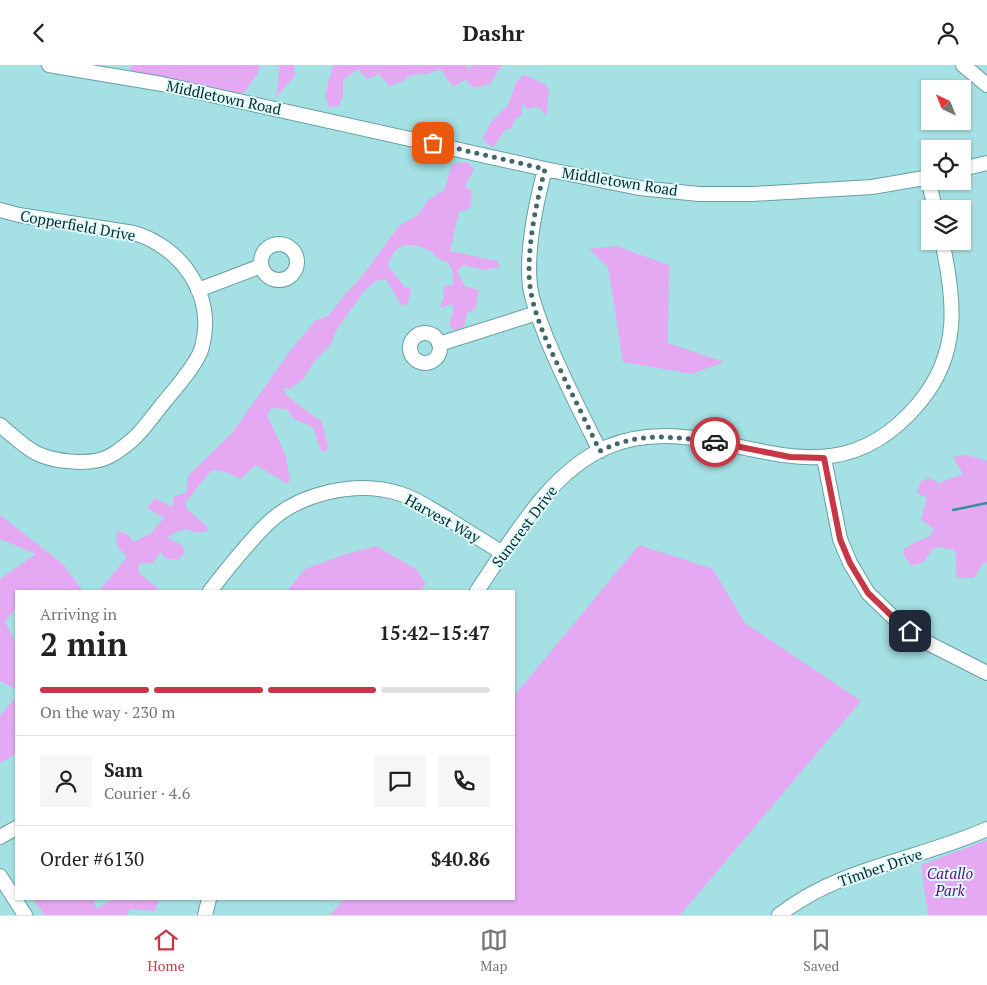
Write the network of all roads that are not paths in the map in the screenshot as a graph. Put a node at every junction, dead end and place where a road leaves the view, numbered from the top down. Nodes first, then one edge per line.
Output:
1 (49, 65) edge
2 (963, 65) edge
3 (987, 85) edge
4 (987, 163) edge
5 (971, 167) edge
6 (545, 169) junction
7 (921, 178) edge
8 (0, 210) edge
9 (944, 250) edge
10 (261, 266) dead end
11 (198, 290) junction
12 (537, 313) junction
13 (439, 344) dead end
14 (0, 425) edge
15 (600, 451) junction
16 (824, 458) junction
17 (503, 553) junction
18 (211, 590) edge
19 (478, 590) edge
20 (987, 673) edge
21 (15, 829) edge
22 (987, 829) edge
23 (0, 837) edge
24 (0, 876) edge
25 (15, 899) edge
26 (15, 900) edge
27 (209, 900) edge
28 (25, 915) edge
29 (205, 915) edge
30 (779, 915) edge

1 - 6 street, Middletown Road
2 - 3 street
4 - 5 street
6 - 7 street, Middletown Road
6 - 12 street
8 - 11 street, Copperfield Drive
9 - 16 street, Suncrest Drive
10 - 11 street
11 - 14 street, Copperfield Drive
12 - 13 street
12 - 15 street
15 - 16 street, Suncrest Drive
15 - 17 street, Suncrest Drive
16 - 20 street
17 - 18 street, Harvest Way
17 - 19 street, Suncrest Drive
21 - 23 street
22 - 30 street, Timber Drive
24 - 25 street
26 - 28 street
27 - 29 street

